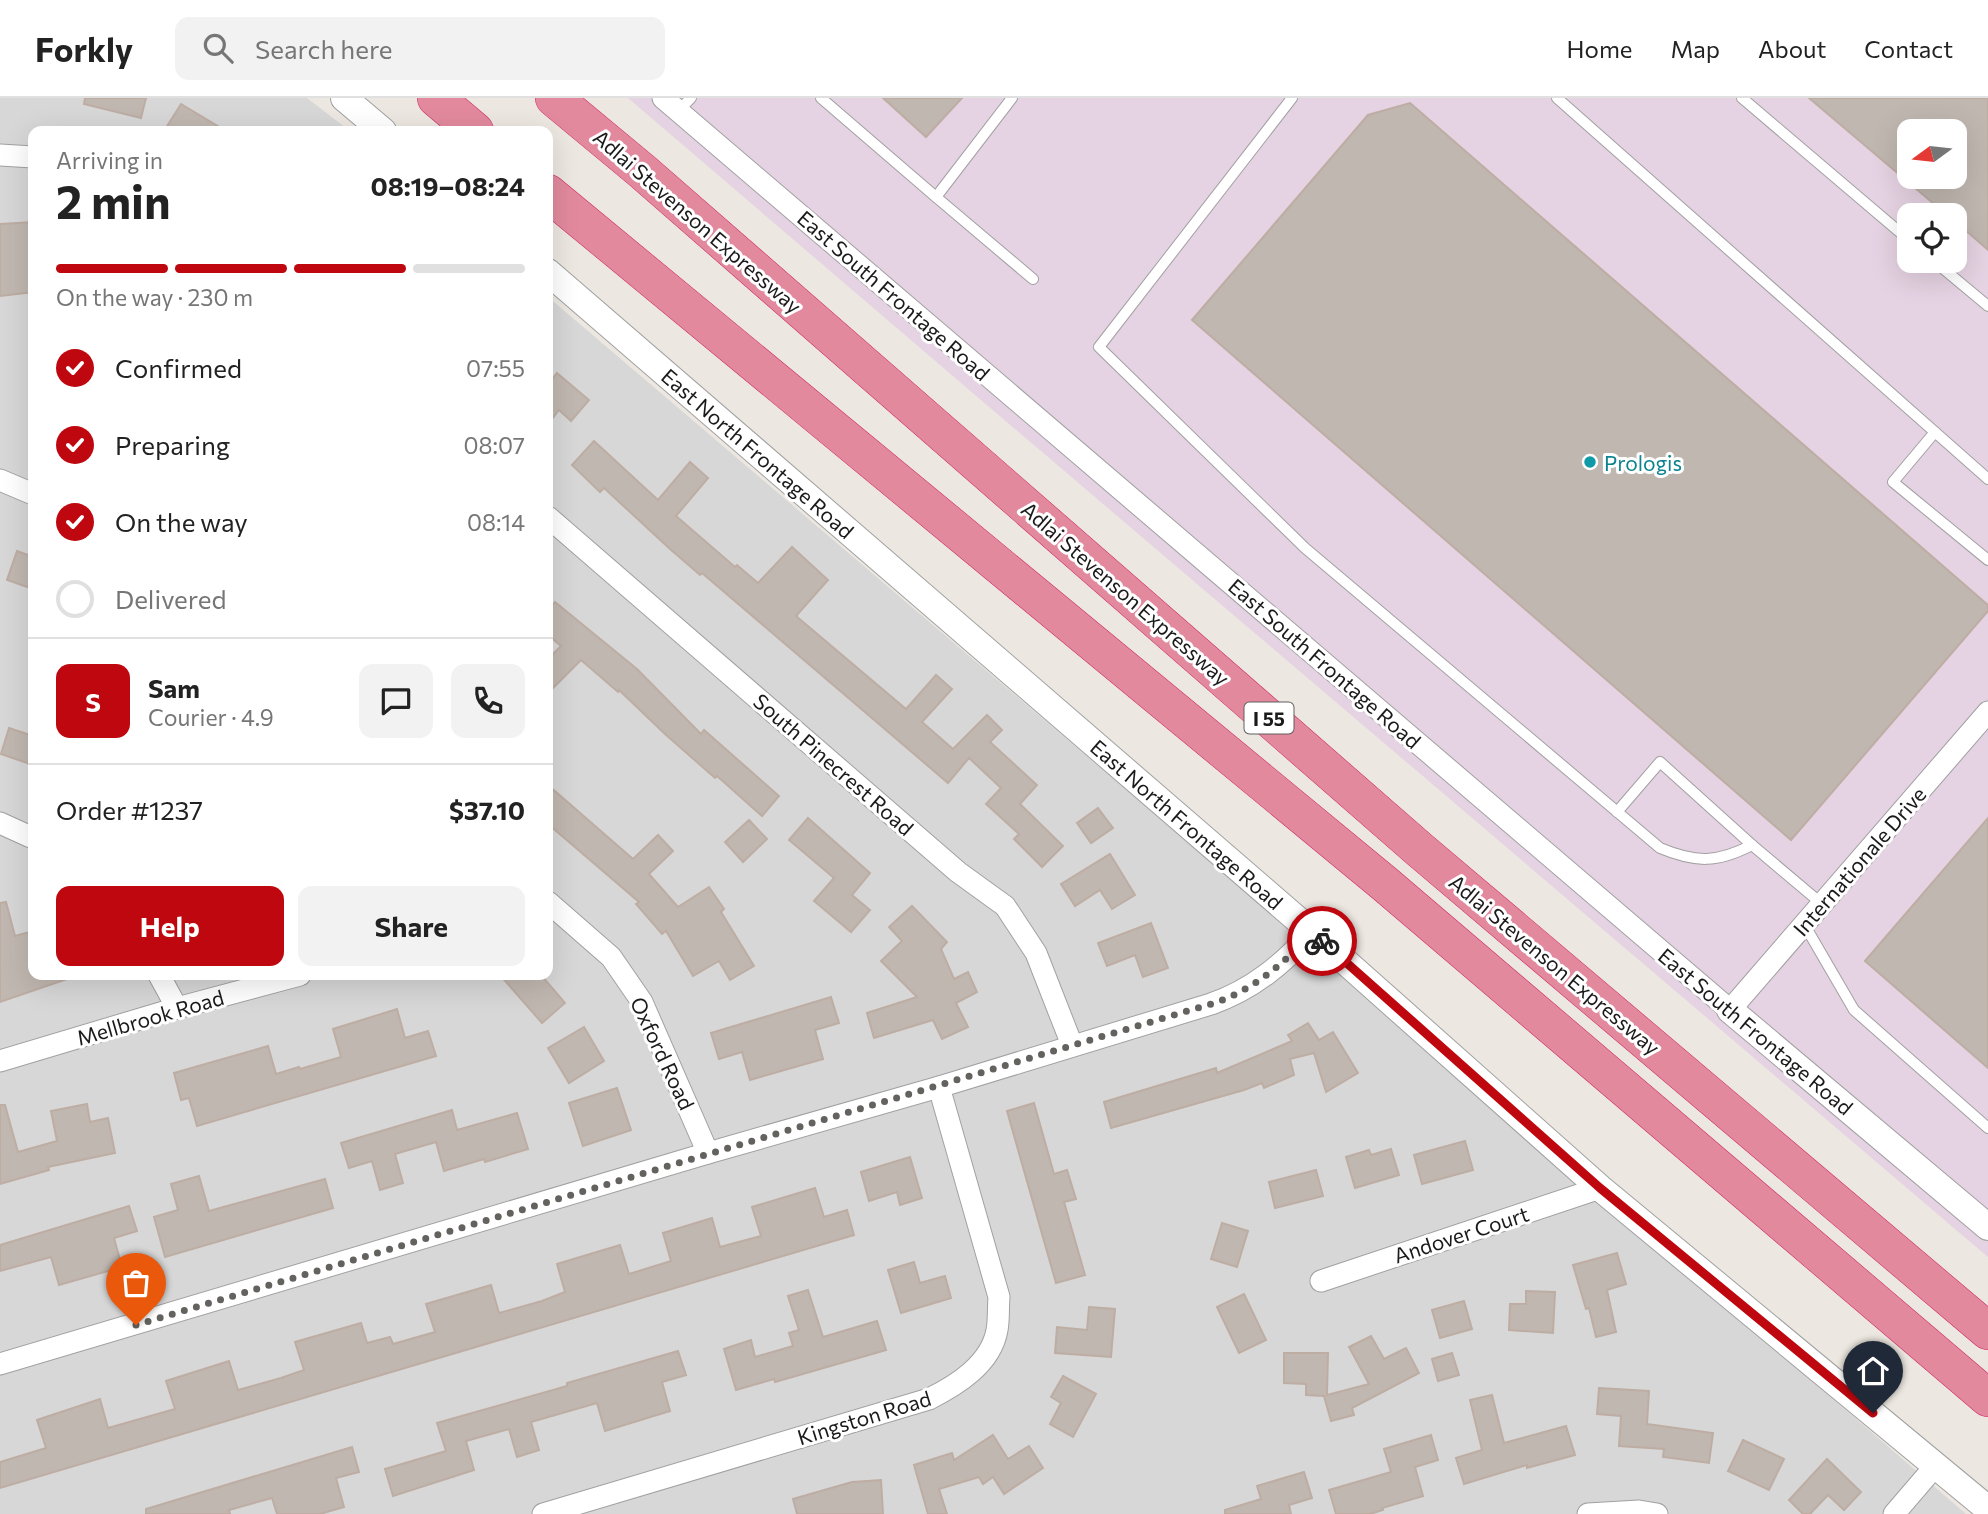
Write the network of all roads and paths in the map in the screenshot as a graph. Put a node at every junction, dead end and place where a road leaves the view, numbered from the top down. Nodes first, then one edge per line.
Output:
1 (344, 98) edge
2 (436, 98) edge
3 (554, 98) edge
4 (821, 98) edge
5 (1012, 98) edge
6 (1292, 98) edge
7 (1557, 98) edge
8 (1742, 98) edge
9 (677, 102) edge
10 (377, 126) edge
11 (469, 126) edge
12 (0, 155) edge
13 (28, 157) edge
14 (553, 197) edge
15 (936, 197) junction
16 (1897, 230) edge
17 (1948, 273) edge
18 (553, 276) edge
19 (1033, 279) dead end
20 (1988, 306) edge
21 (1935, 432) junction
22 (1988, 479) edge
23 (0, 480) edge
24 (28, 492) edge
25 (553, 521) edge
26 (1988, 560) edge
27 (1988, 712) edge
28 (1617, 812) junction
29 (0, 823) edge
30 (28, 836) edge
31 (1752, 845) junction
32 (1822, 904) junction
33 (553, 906) edge
34 (1804, 924) junction
35 (1312, 932) junction
36 (162, 980) edge
37 (281, 980) edge
38 (177, 1008) junction
39 (1730, 1010) junction
40 (1072, 1045) junction
41 (0, 1061) edge
42 (939, 1087) junction
43 (1988, 1128) edge
44 (708, 1153) junction
45 (1600, 1188) junction
46 (1988, 1227) edge
47 (1321, 1281) dead end
48 (1988, 1331) edge
49 (0, 1364) edge
50 (1988, 1398) edge
51 (1936, 1465) junction
52 (1988, 1509) edge
53 (543, 1514) edge
54 (1588, 1514) edge
55 (1657, 1514) edge
56 (1894, 1514) edge

1 - 10 street
2 - 11 highway
3 - 48 highway, Adlai Stevenson Expressway / I 55
4 - 15 lane
5 - 15 lane
6 - 28 lane
7 - 21 lane
8 - 16 lane
9 - 39 street, East South Frontage Road
12 - 13 street
14 - 50 highway, I 55
15 - 19 lane
17 - 20 lane
18 - 35 street, East North Frontage Road
21 - 22 lane
21 - 26 lane
23 - 24 street
25 - 40 street, South Pinecrest Road
27 - 32 street, Internationale Drive
28 - 31 lane
28 - 31 lane
29 - 30 street
31 - 32 lane
32 - 34 street, Internationale Drive
33 - 44 street, Oxford Road
34 - 39 street, Internationale Drive
34 - 43 lane
35 - 40 street
35 - 45 street, East North Frontage Road
36 - 38 street
37 - 38 street, Mellbrook Road
38 - 41 street, Mellbrook Road
39 - 46 street, East South Frontage Road
40 - 42 street
42 - 44 street
42 - 53 street, Kingston Road
44 - 49 street
45 - 47 street, Andover Court
45 - 51 street, East North Frontage Road
51 - 52 street, East North Frontage Road
51 - 56 street
54 - 55 street

